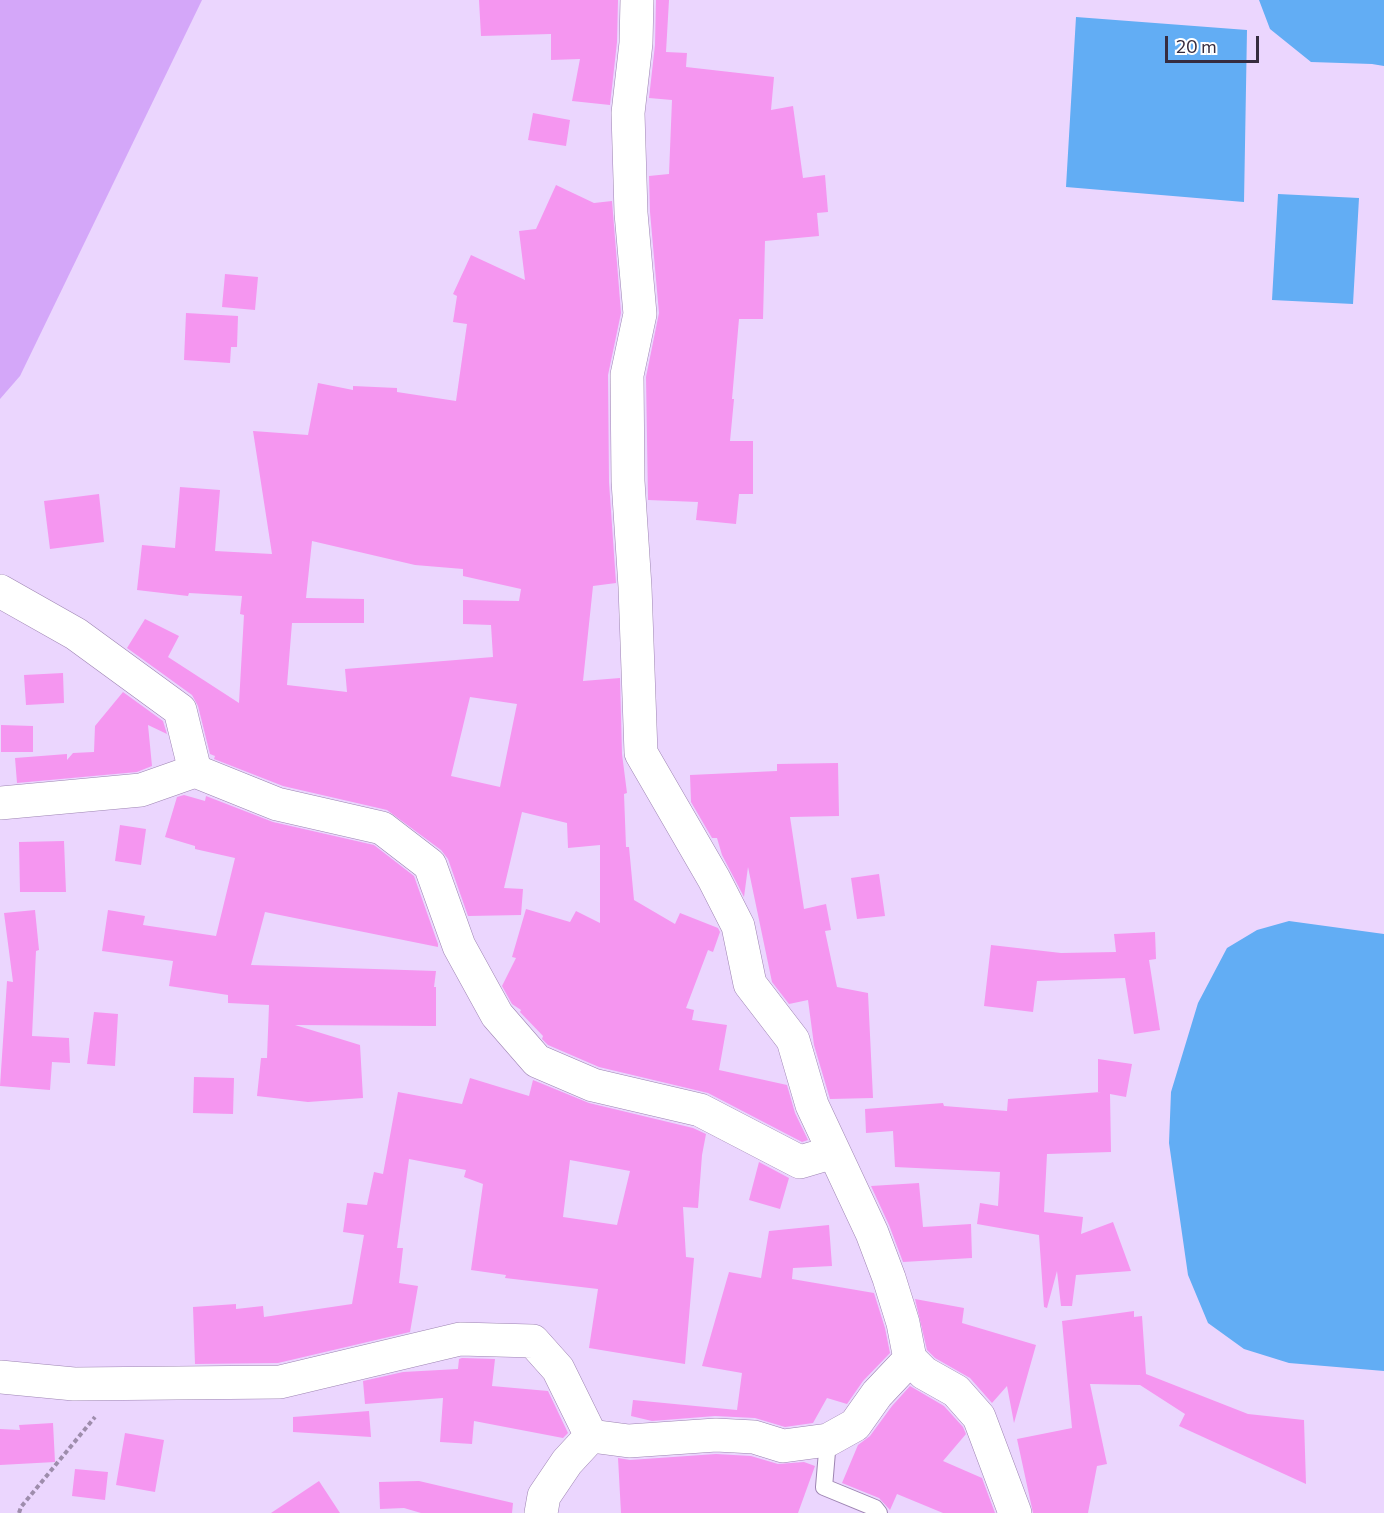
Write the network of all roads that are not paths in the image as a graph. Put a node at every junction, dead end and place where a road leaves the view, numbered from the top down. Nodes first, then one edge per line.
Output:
1 (637, 0) edge
2 (0, 591) edge
3 (195, 771) junction
4 (0, 803) edge
5 (834, 1152) junction
6 (910, 1359) junction
7 (0, 1377) edge
8 (591, 1436) junction
9 (828, 1440) junction
10 (541, 1513) edge
11 (879, 1513) edge
12 (1016, 1513) edge

1 - 5 street
2 - 3 street
3 - 4 street
3 - 5 street
5 - 6 street
6 - 9 street
6 - 12 street
7 - 8 street
8 - 9 street
8 - 10 street
9 - 11 lane

